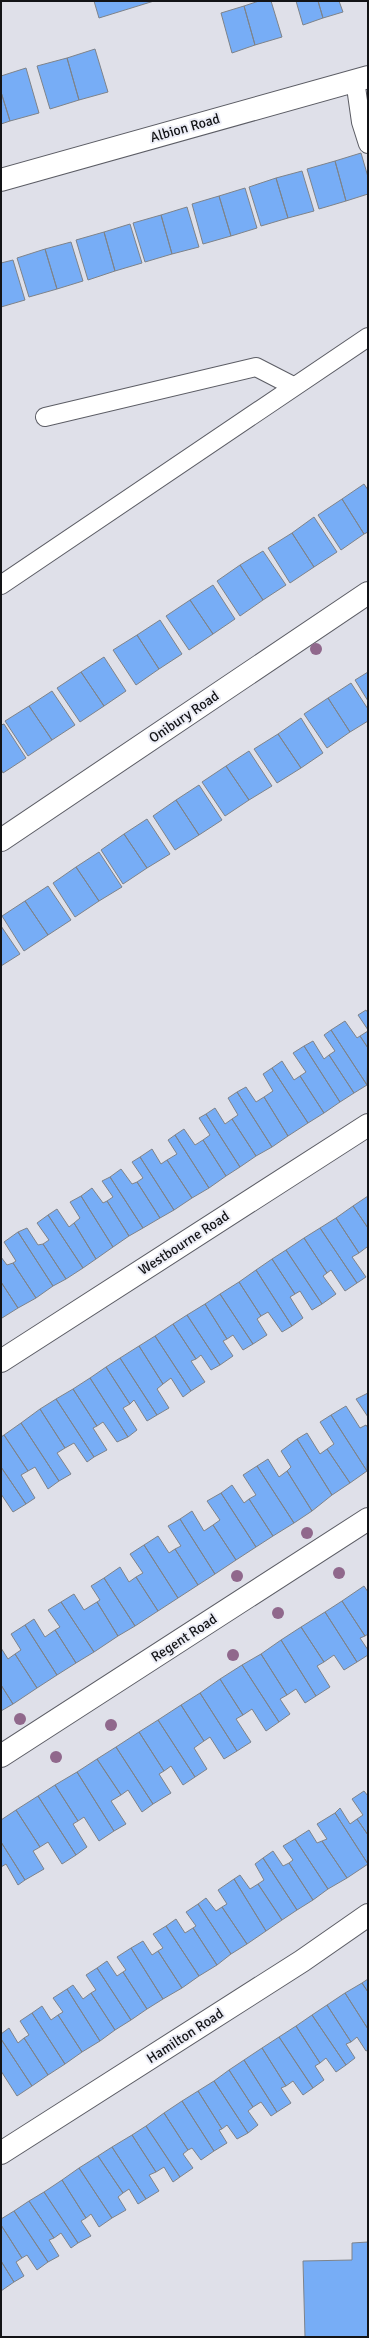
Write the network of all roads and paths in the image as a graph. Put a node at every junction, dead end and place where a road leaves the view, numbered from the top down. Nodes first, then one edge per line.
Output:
1 (362, 79) edge
2 (368, 144) edge
3 (1, 180) edge
4 (368, 337) edge
5 (293, 386) junction
6 (44, 417) dead end
7 (1, 585) edge
8 (368, 593) edge
9 (1, 840) edge
10 (368, 1125) edge
11 (1, 1362) edge
12 (368, 1519) edge
13 (1, 1756) edge
14 (368, 1915) edge
15 (1, 2153) edge

1 - 2 lane
1 - 3 street, Albion Road
4 - 5 lane
5 - 6 lane
5 - 7 lane
8 - 9 street, Onibury Road
10 - 11 street, Westbourne Road
12 - 13 street, Regent Road
14 - 15 street, Hamilton Road

